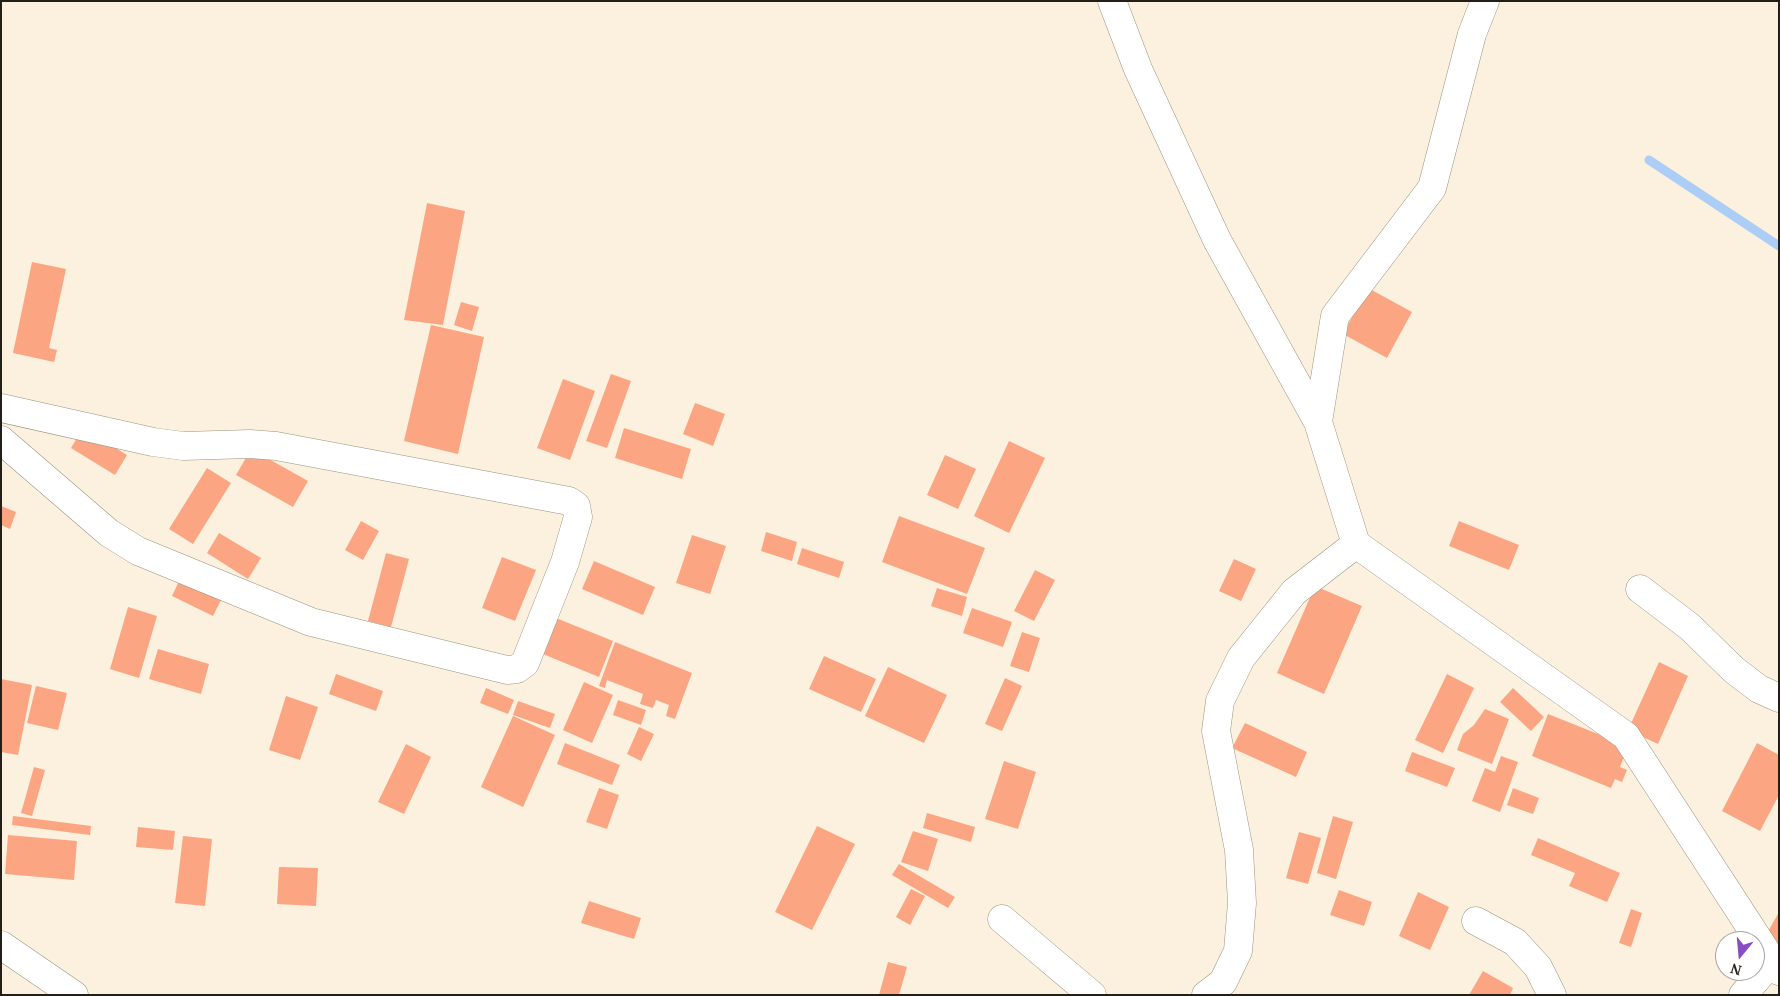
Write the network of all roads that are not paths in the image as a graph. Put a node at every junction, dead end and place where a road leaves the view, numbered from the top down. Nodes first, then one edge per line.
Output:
1 (1112, 1) edge
2 (1485, 1) edge
3 (1, 408) edge
4 (1318, 422) junction
5 (1, 440) edge
6 (1356, 544) junction
7 (1640, 589) dead end
8 (1779, 698) edge
9 (1002, 920) dead end
10 (1476, 921) dead end
11 (1, 945) edge
12 (1776, 966) edge
13 (51, 987) edge
14 (74, 995) edge
15 (1092, 995) edge
16 (1206, 995) edge
17 (1552, 995) edge
18 (1743, 995) edge

1 - 4 street
2 - 4 street
3 - 5 street
4 - 6 street
6 - 12 street
6 - 16 street
7 - 8 street
9 - 15 street
10 - 17 street
11 - 13 street
12 - 18 street
13 - 14 street

